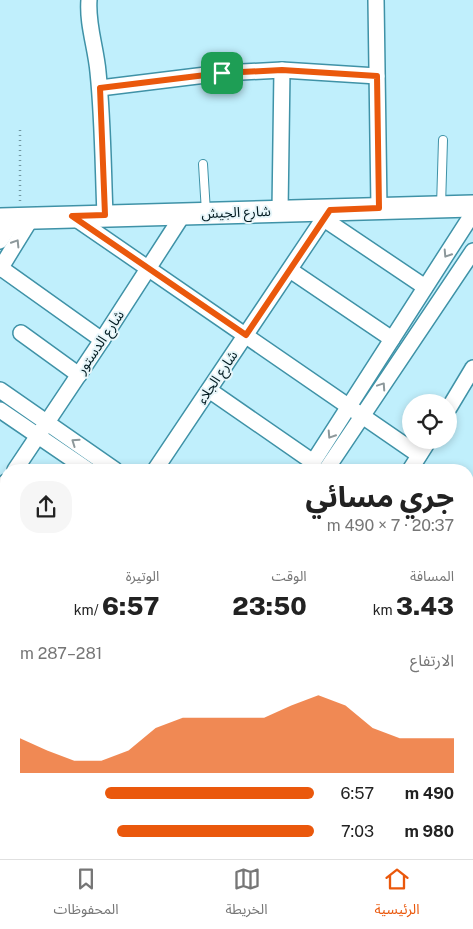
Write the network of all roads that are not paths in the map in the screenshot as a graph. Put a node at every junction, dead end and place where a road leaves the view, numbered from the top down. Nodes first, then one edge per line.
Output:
1 (89, 0) edge
2 (376, 0) edge
3 (282, 70) junction
4 (377, 76) junction
5 (100, 88) junction
6 (443, 140) dead end
7 (203, 164) dead end
8 (441, 206) junction
9 (473, 206) edge
10 (379, 208) junction
11 (280, 210) junction
12 (184, 213) junction
13 (206, 213) junction
14 (473, 213) edge
15 (327, 214) junction
16 (105, 215) junction
17 (72, 216) junction
18 (17, 218) edge
19 (0, 241) edge
20 (473, 251) edge
21 (0, 268) edge
22 (149, 268) junction
23 (290, 270) junction
24 (425, 287) junction
25 (20, 333) dead end
26 (246, 335) junction
27 (392, 339) junction
28 (102, 340) junction
29 (473, 368) edge
30 (79, 375) junction
31 (0, 390) edge
32 (209, 390) junction
33 (457, 395) edge
34 (349, 407) junction
35 (0, 410) edge
36 (362, 416) junction
37 (47, 423) junction
38 (38, 436) junction
39 (423, 449) edge
40 (419, 455) junction
41 (19, 464) edge
42 (79, 464) edge
43 (105, 464) edge
44 (159, 464) edge
45 (307, 464) edge
46 (311, 464) edge
47 (330, 464) edge
48 (414, 464) edge

1 - 5 street
2 - 4 street
3 - 4 street
3 - 5 street
3 - 11 street
4 - 10 street
5 - 16 street
6 - 8 lane
7 - 13 lane
8 - 9 main road, شارع الجيش
8 - 10 main road, شارع الجيش
10 - 15 main road, شارع الجيش
11 - 13 main road, شارع الجيش
11 - 15 main road, شارع الجيش
12 - 13 main road, شارع الجيش
12 - 16 main road, شارع الجيش
12 - 22 street, شارع الدستور
14 -> 24 street
15 - 23 street, شارع الجلاء
15 - 24 street
16 - 17 main road, شارع الجيش
17 - 18 main road, شارع الجيش
17 - 22 street
18 - 19 street
21 -> 18 street
36 -> 20 street
21 - 28 street
22 - 26 street
22 - 28 street, شارع الدستور
23 - 26 street, شارع الجلاء
23 - 27 street
24 - 27 street
25 - 30 street
26 - 32 street, شارع الجلاء
26 - 34 street
27 - 34 street
28 - 30 street, شارع الدستور
29 - 33 street
30 - 37 street, شارع الدستور
31 - 37 street
32 - 44 street, شارع الجلاء
32 - 45 street
34 - 36 street
34 -> 46 street
35 - 38 street
36 - 40 street
36 - 47 street
37 - 38 street, شارع الدستور
43 -> 37 street
38 - 41 street, شارع الدستور
38 - 42 street
39 - 40 street
40 - 48 street

